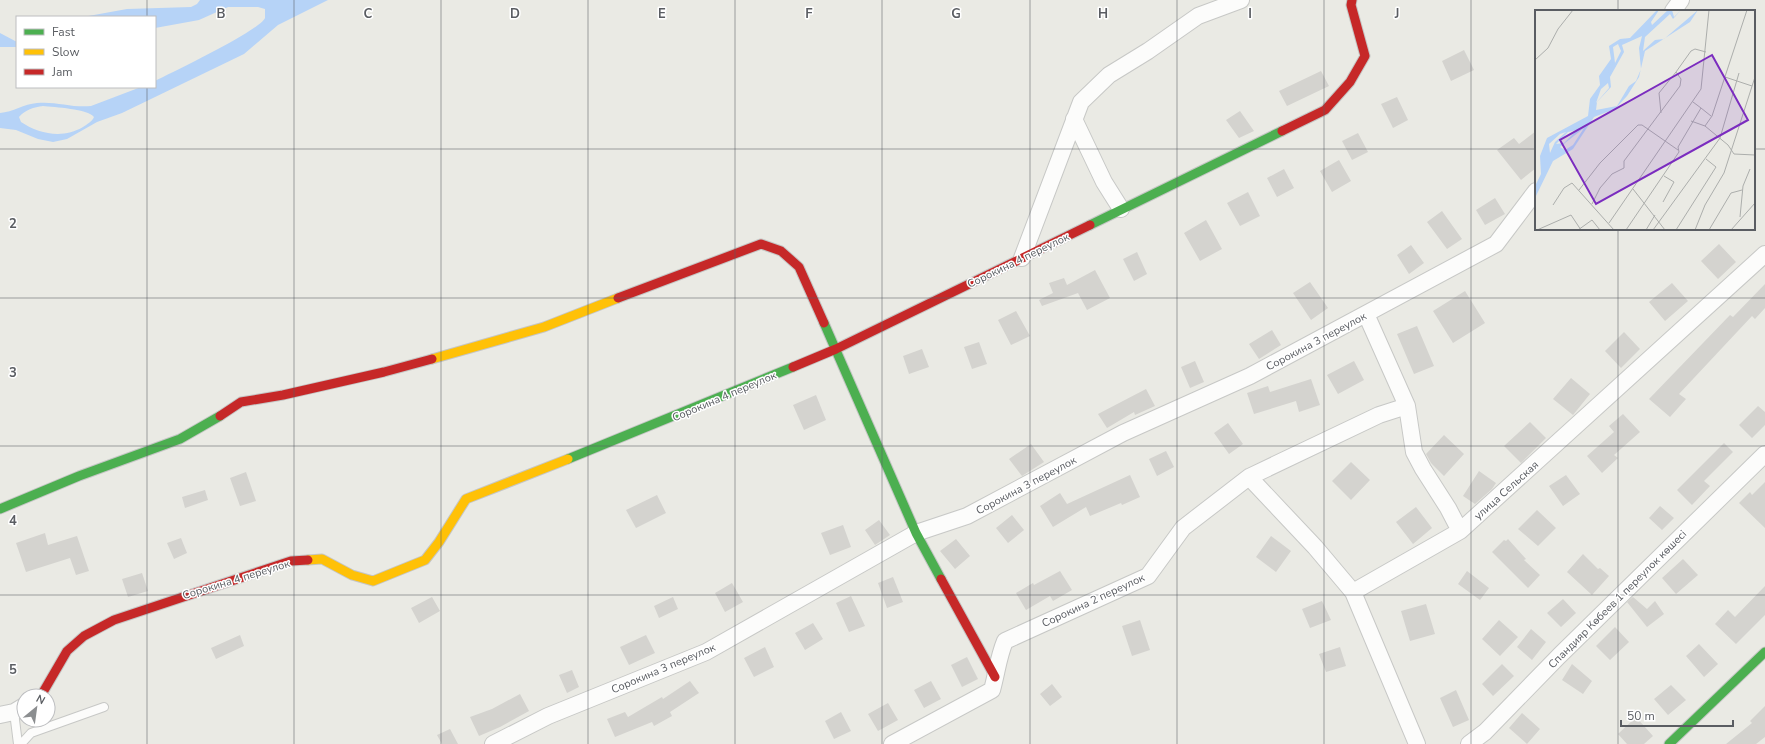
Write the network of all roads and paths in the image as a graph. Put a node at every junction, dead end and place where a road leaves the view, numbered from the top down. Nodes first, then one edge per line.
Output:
1 (1241, 0) edge
2 (1352, 0) edge
3 (1681, 0) edge
4 (1674, 10) edge
5 (1074, 119) junction
6 (1535, 192) edge
7 (1121, 210) junction
8 (1765, 255) edge
9 (1022, 258) junction
10 (1366, 314) junction
11 (836, 349) junction
12 (1407, 406) junction
13 (1765, 454) edge
14 (1249, 477) junction
15 (0, 509) edge
16 (1460, 531) junction
17 (916, 533) junction
18 (1353, 592) junction
19 (1765, 652) edge
20 (995, 677) junction
21 (45, 688) edge
22 (104, 707) dead end
23 (13, 711) edge
24 (19, 744) edge
25 (493, 744) edge
26 (892, 744) edge
27 (1417, 744) edge
28 (1469, 744) edge
29 (1669, 744) edge

1 - 5 street
2 - 7 street, Сорокина 4 переулок
3 - 4 street
5 - 7 street
5 - 9 street
6 - 10 street, Сорокина 3 переулок
7 - 9 street, Сорокина 4 переулок
8 - 16 street, улица Сельская
9 - 11 street, Сорокина 4 переулок
10 - 12 street
10 - 17 street, Сорокина 3 переулок
11 - 15 street
11 - 17 street
11 - 21 street, Сорокина 4 переулок
12 - 14 street, Сорокина 2 переулок
12 - 16 street
13 - 28 street, Спандияр Көбеев 1 переулок көшесі
14 - 18 street
14 - 20 street, Сорокина 2 переулок
16 - 18 street, улица Сельская
17 - 20 street
17 - 25 street, Сорокина 3 переулок
18 - 27 street
19 - 29 street
20 - 26 street, Сорокина 2 переулок
22 - 24 lane
23 - 24 lane

